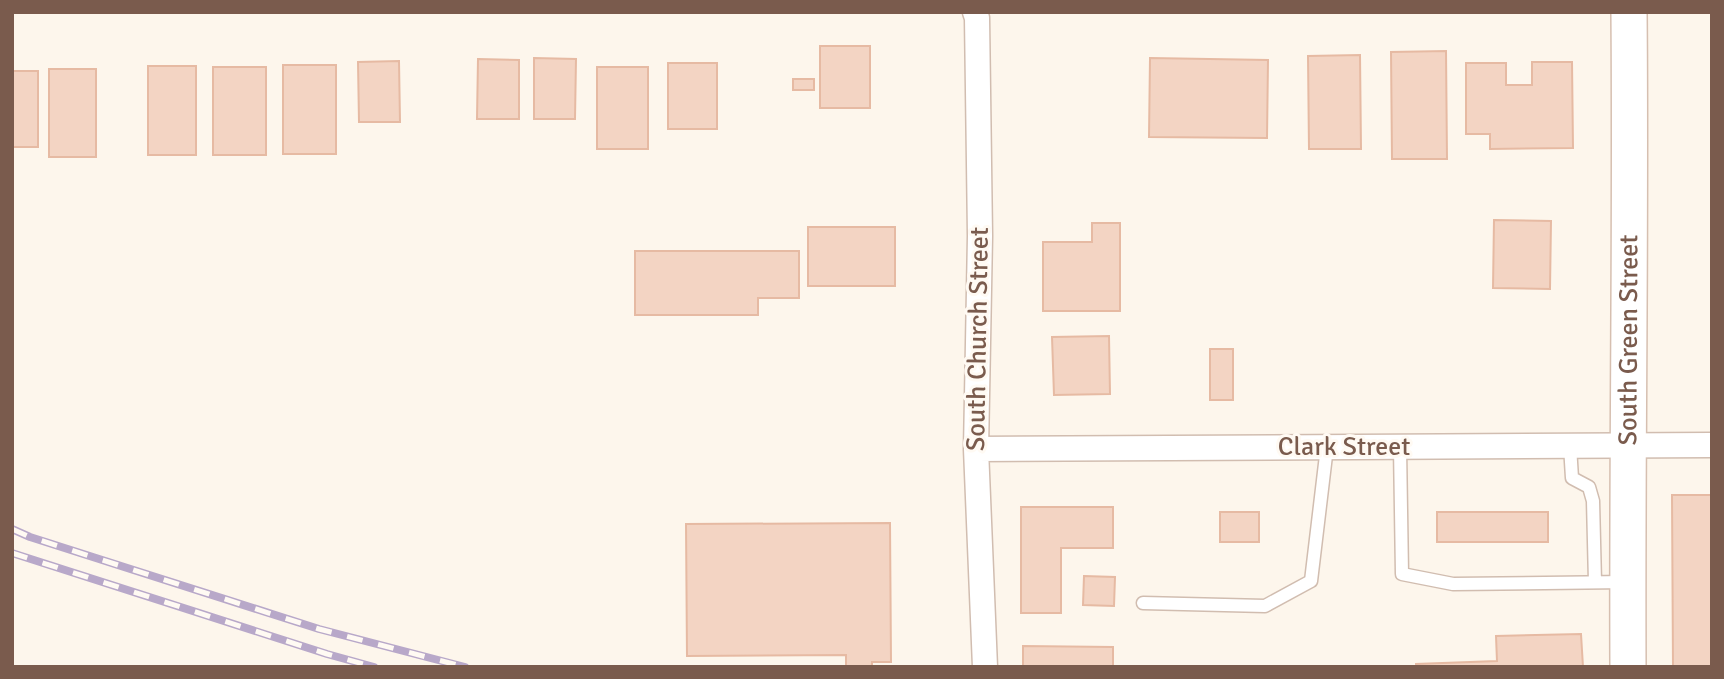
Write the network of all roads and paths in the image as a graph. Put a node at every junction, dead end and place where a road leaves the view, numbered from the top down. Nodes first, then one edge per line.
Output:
1 (975, 12) edge
2 (1629, 12) edge
3 (1712, 445) edge
4 (1570, 446) junction
5 (1627, 446) junction
6 (1327, 447) junction
7 (1399, 447) junction
8 (976, 449) junction
9 (1611, 582) junction
10 (1143, 603) dead end
11 (985, 667) edge
12 (1628, 667) edge

1 - 8 street, South Church Street
2 - 5 street, South Green Street
3 - 5 street, Clark Street
4 - 5 street, Clark Street
4 - 7 street, Clark Street
4 - 9 lane
5 - 9 street, South Green Street
6 - 7 street, Clark Street
6 - 8 street, Clark Street
6 - 10 lane
7 - 9 lane
8 - 11 street, South Church Street
9 - 12 street, South Green Street

